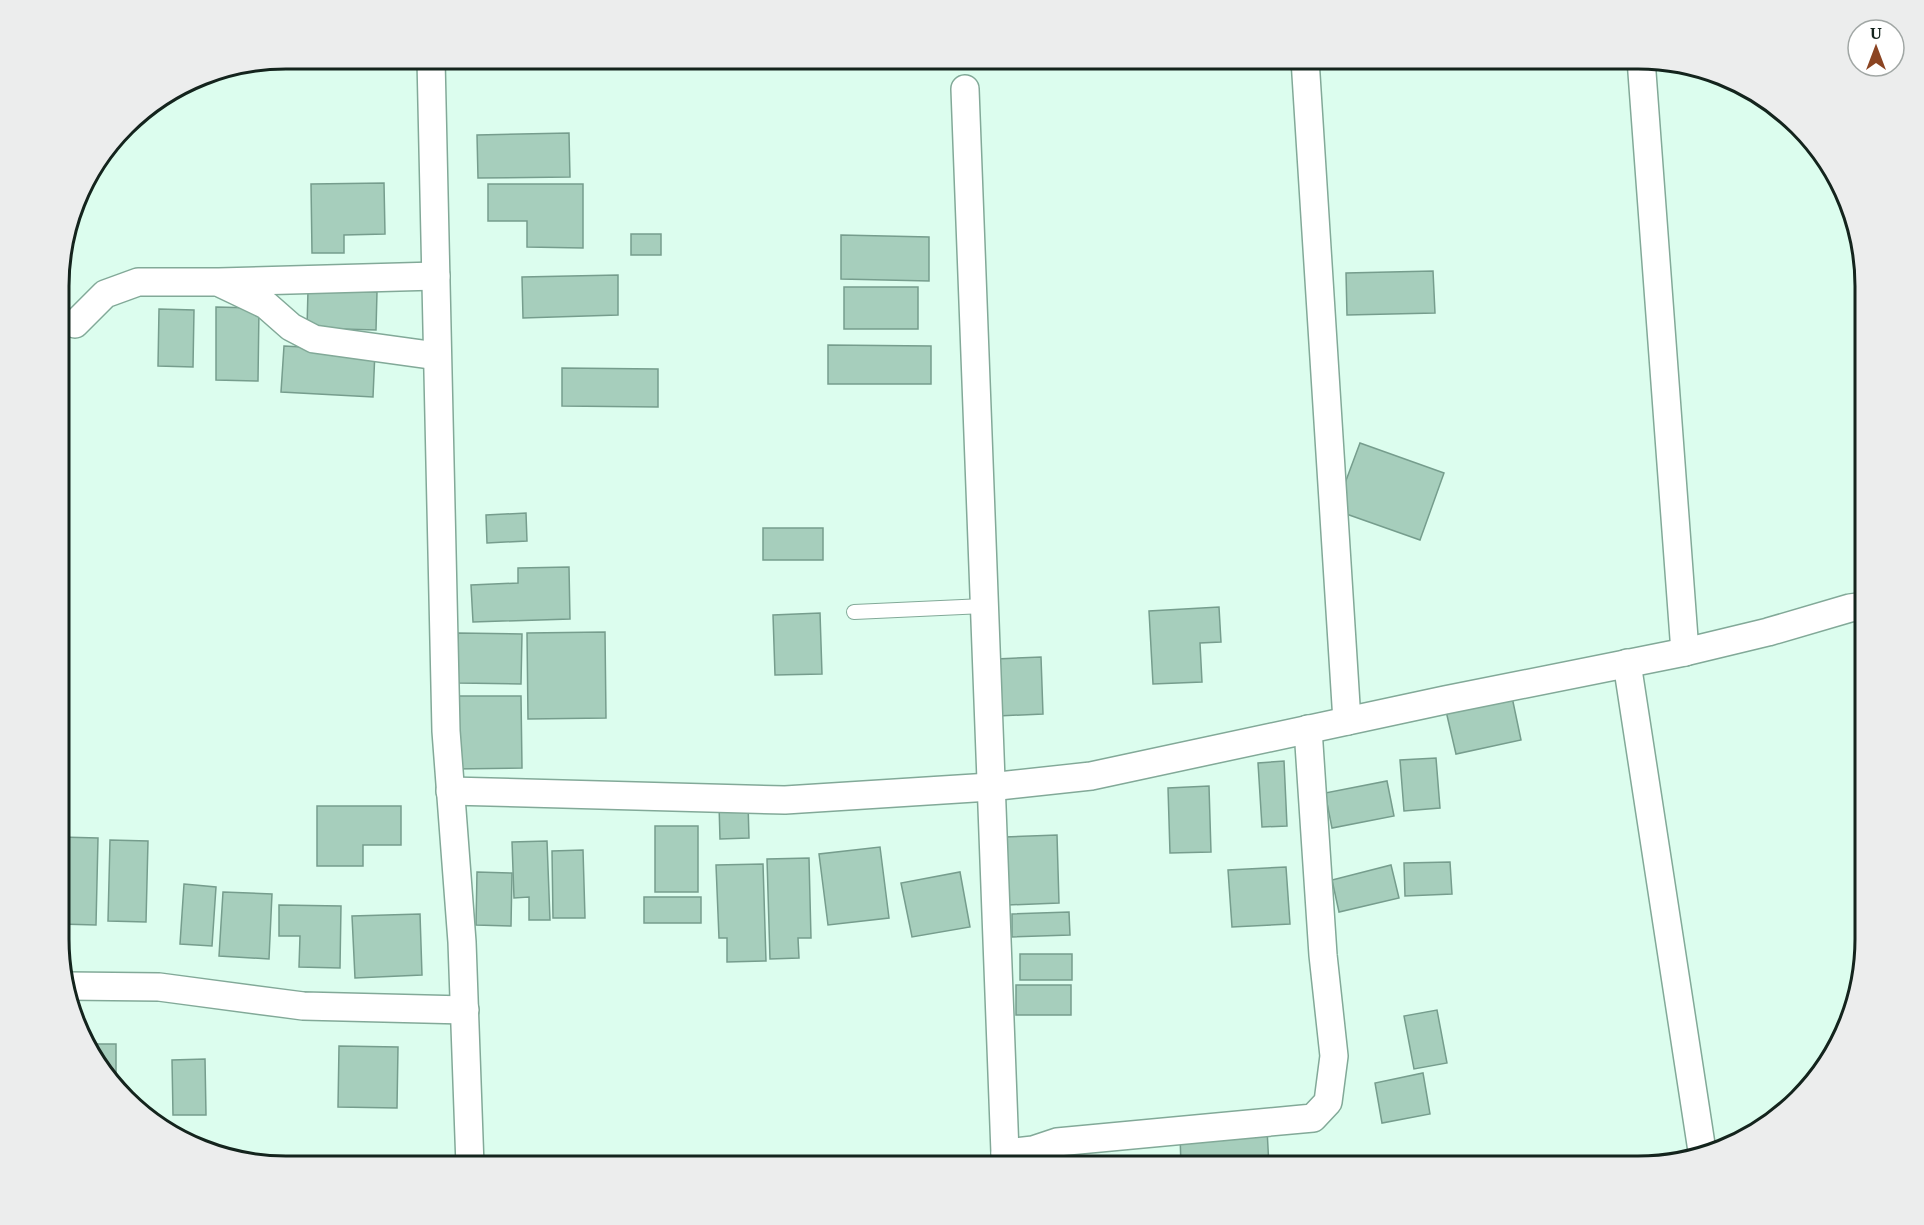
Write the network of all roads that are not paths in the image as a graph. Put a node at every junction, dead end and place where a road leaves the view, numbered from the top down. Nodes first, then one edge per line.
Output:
1 (431, 69) edge
2 (1306, 69) edge
3 (1642, 69) edge
4 (965, 89) dead end
5 (436, 276) junction
6 (219, 282) junction
7 (75, 324) dead end
8 (437, 356) junction
9 (984, 606) junction
10 (1855, 607) edge
11 (854, 612) dead end
12 (1685, 652) junction
13 (1627, 663) junction
14 (1347, 721) junction
15 (1308, 729) junction
16 (990, 787) junction
17 (450, 791) junction
18 (74, 986) edge
19 (465, 1010) junction
20 (1701, 1146) edge
21 (470, 1156) edge
22 (1006, 1156) edge
23 (1017, 1156) edge

1 - 5 street
2 - 14 street
3 - 12 street
4 - 9 street
5 - 6 street
5 - 8 street
6 - 7 street
6 - 8 street
8 - 17 street
9 - 11 lane
9 - 16 street
10 - 12 street
12 - 13 street
13 - 14 street
13 - 20 street
14 - 15 street
15 - 16 street
15 - 23 street
16 - 17 street
16 - 22 street
17 - 19 street
18 - 19 street
19 - 21 street

